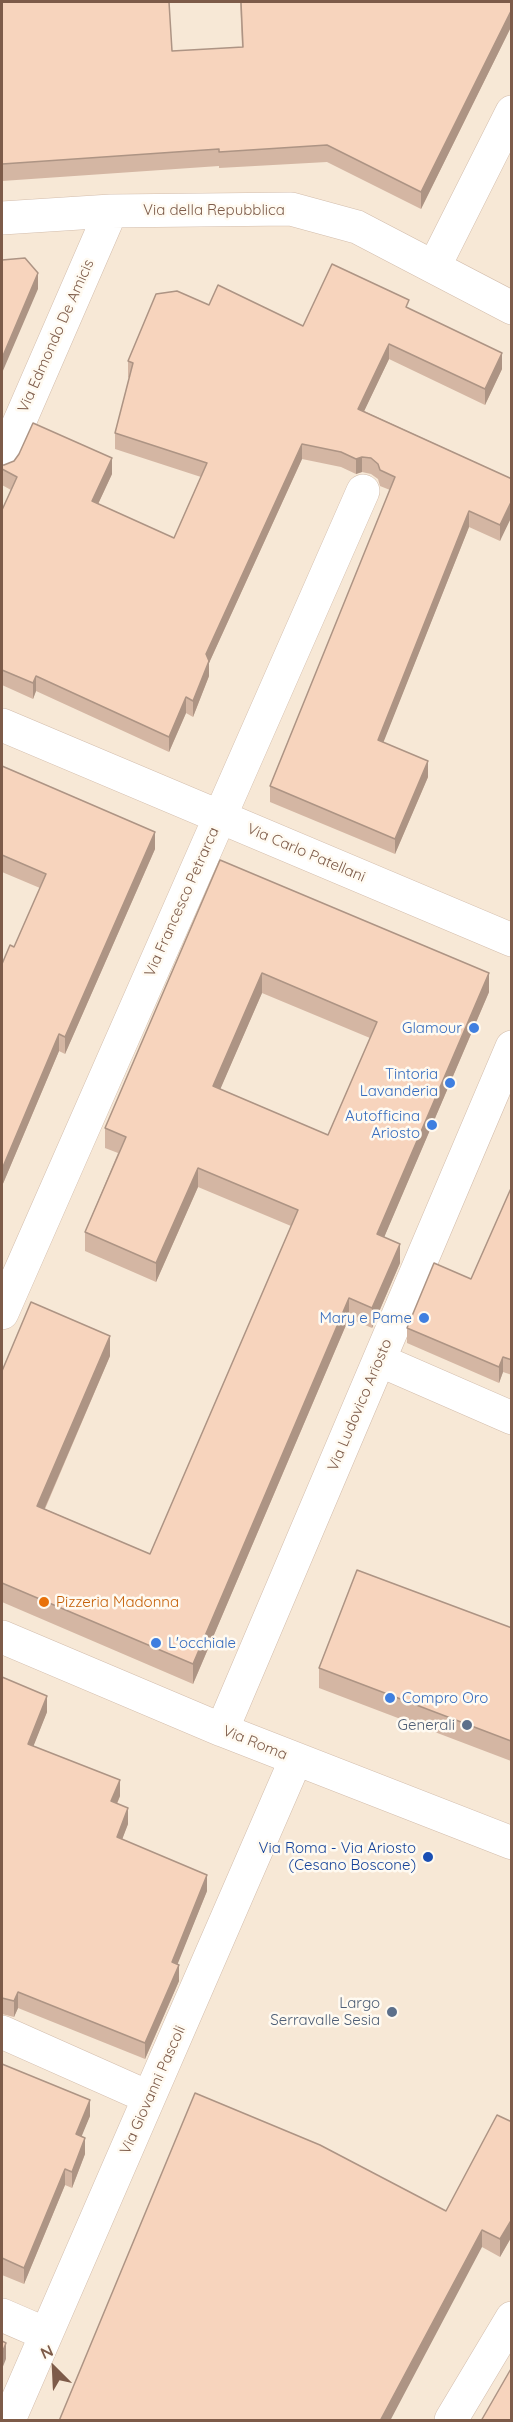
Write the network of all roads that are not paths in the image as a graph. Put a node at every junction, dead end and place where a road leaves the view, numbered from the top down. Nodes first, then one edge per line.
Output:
1 (512, 112) edge
2 (111, 211) junction
3 (2, 218) edge
4 (434, 267) junction
5 (512, 309) edge
6 (2, 462) edge
7 (363, 491) dead end
8 (2, 725) edge
9 (220, 816) junction
10 (512, 940) edge
11 (512, 1047) edge
12 (2, 1313) edge
13 (379, 1360) junction
14 (512, 1418) edge
15 (2, 1637) edge
16 (222, 1730) junction
17 (296, 1759) junction
18 (512, 1843) edge
19 (2, 2032) edge
20 (148, 2097) junction
21 (2, 2315) edge
22 (512, 2318) edge
23 (46, 2334) junction
24 (9, 2421) edge
25 (452, 2421) edge

1 - 4 street
2 - 3 street, Via della Repubblica
2 - 4 street, Via della Repubblica
2 - 6 street, Via Edmondo De Amicis
4 - 5 street, Via della Repubblica
7 - 9 street, Via Francesco Petrarca
8 - 9 street, Via Carlo Patellani
9 - 10 street, Via Carlo Patellani
9 - 12 street, Via Francesco Petrarca
11 - 13 street, Via Ludovico Ariosto
13 - 14 street
13 - 16 street, Via Ludovico Ariosto
15 - 16 street, Via Roma
16 - 17 street, Via Roma
17 - 18 street, Via Roma
17 - 20 street, Via Giovanni Pascoli
19 - 20 street
20 - 23 street, Via Giovanni Pascoli
21 - 23 street
22 - 25 street
23 - 24 street, Via Giovanni Pascoli

